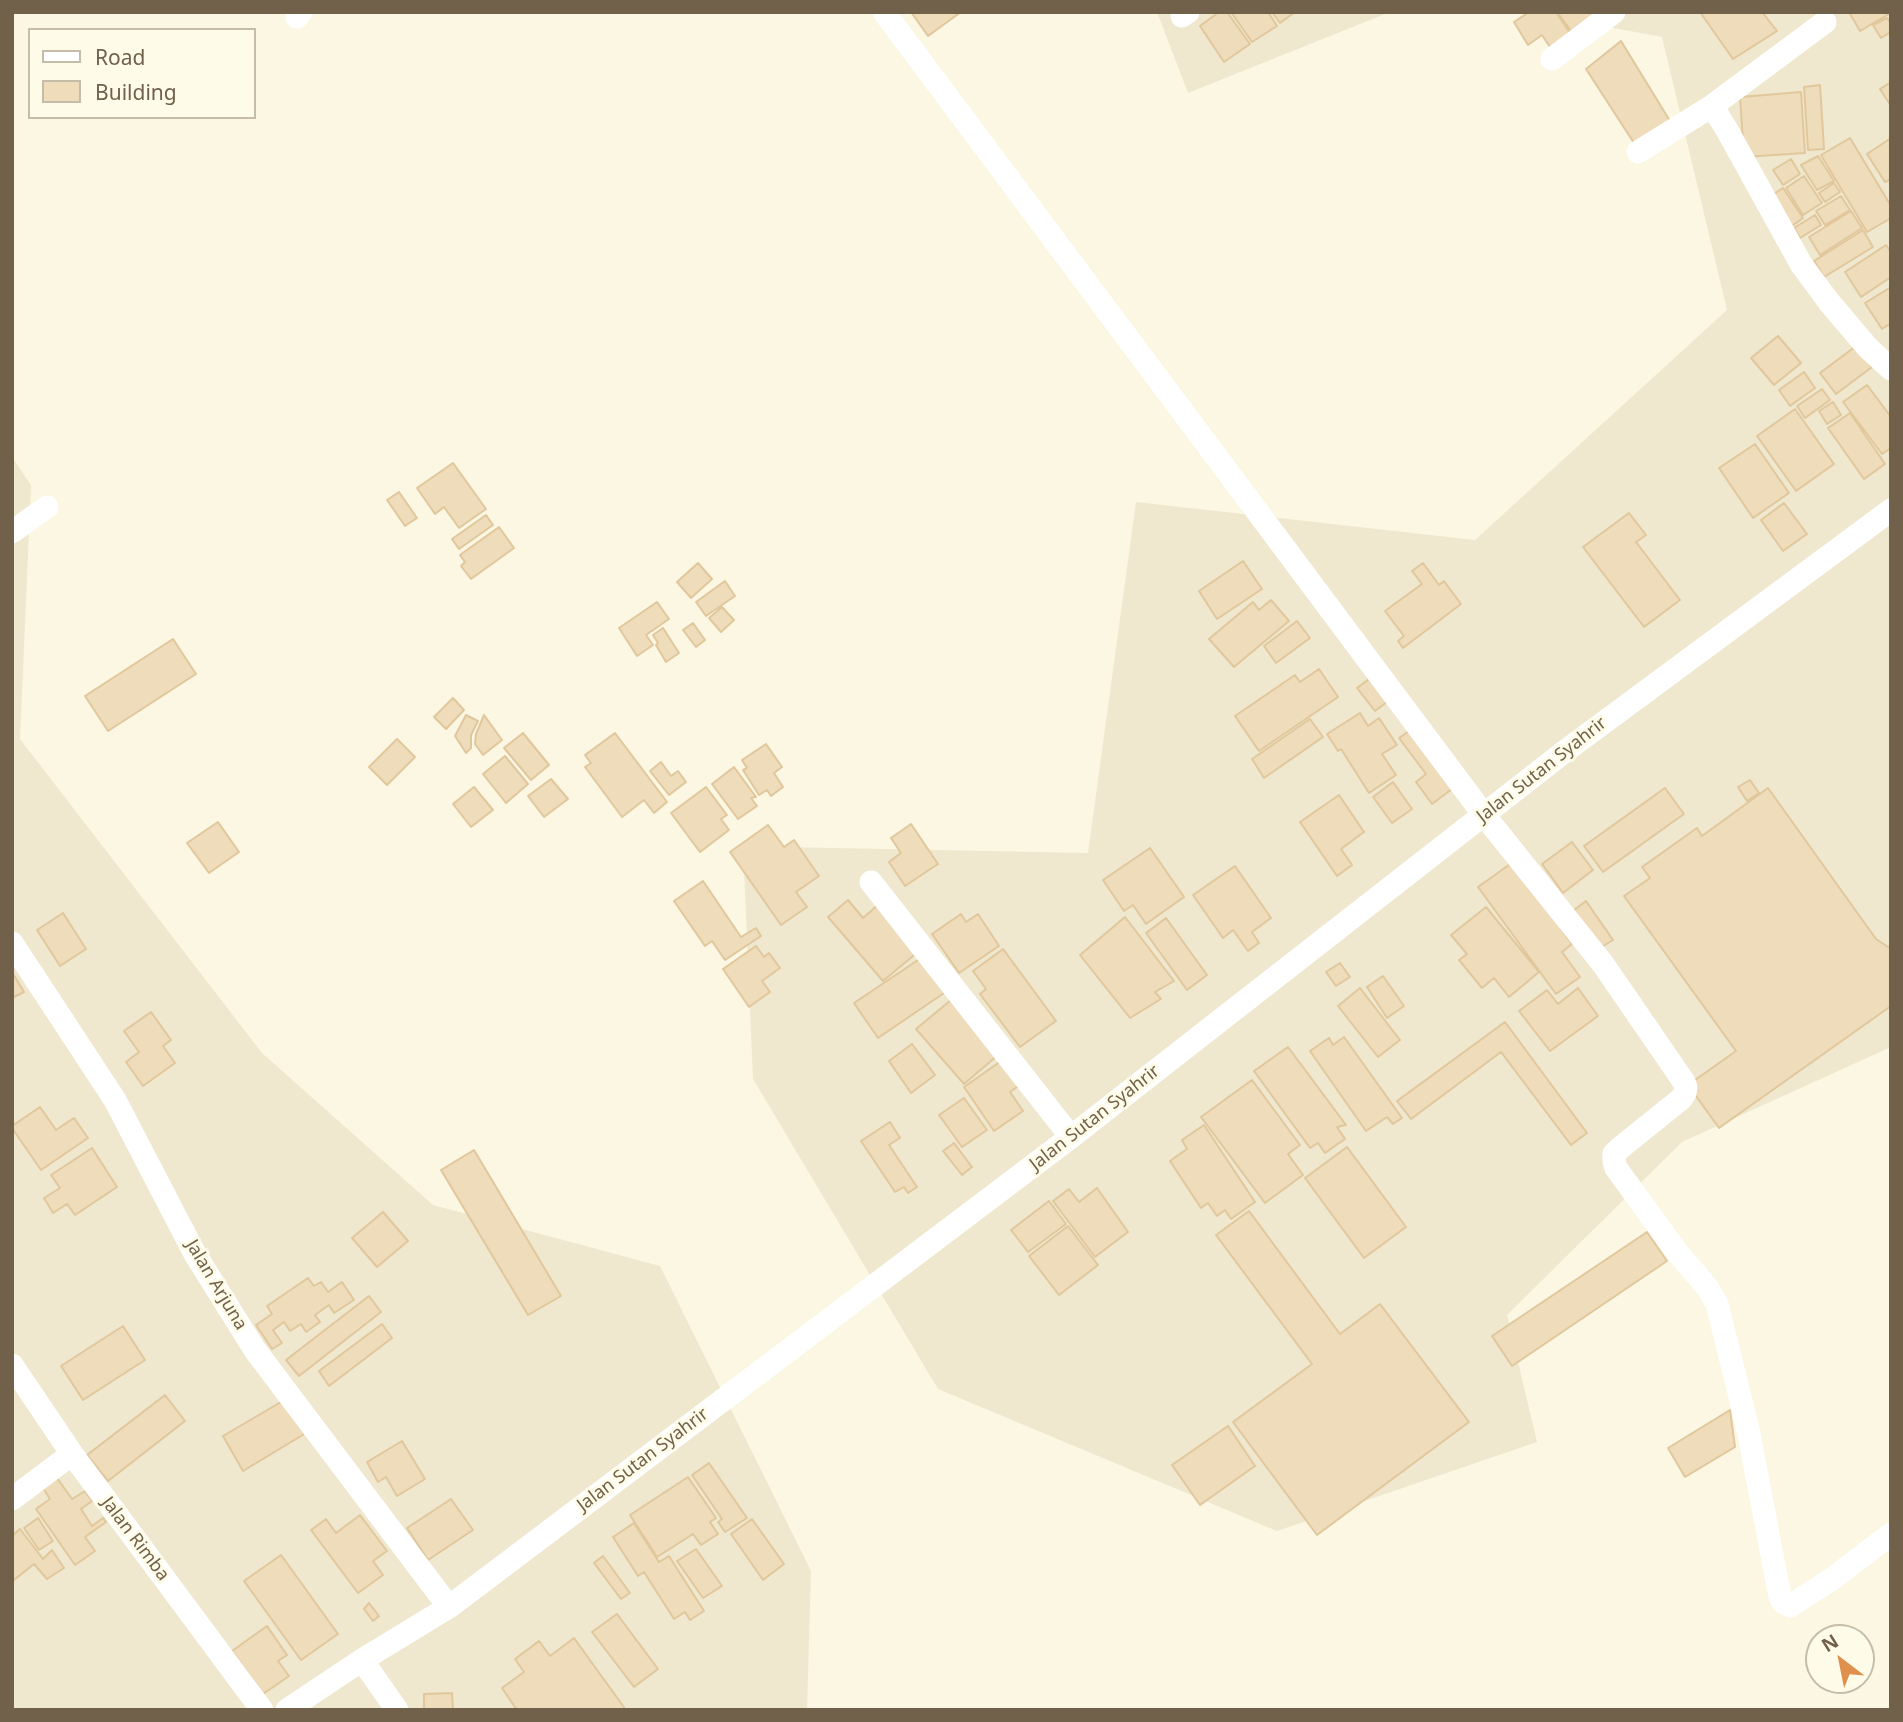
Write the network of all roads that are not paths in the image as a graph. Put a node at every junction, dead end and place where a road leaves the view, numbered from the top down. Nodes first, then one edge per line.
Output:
1 (884, 12) edge
2 (1614, 12) edge
3 (1826, 15) edge
4 (1552, 59) dead end
5 (1712, 106) junction
6 (1638, 152) dead end
7 (1891, 369) edge
8 (47, 508) dead end
9 (1891, 510) edge
10 (12, 531) edge
11 (1484, 815) junction
12 (871, 882) dead end
13 (12, 943) edge
14 (1071, 1137) junction
15 (12, 1365) edge
16 (72, 1454) junction
17 (12, 1499) edge
18 (1891, 1534) edge
19 (449, 1607) junction
20 (362, 1660) junction
21 (262, 1710) edge
22 (287, 1710) edge
23 (397, 1710) edge

1 - 11 street
2 - 4 street
3 - 5 street
5 - 6 street
5 - 7 street
8 - 10 street
9 - 11 street, Jalan Sutan Syahrir
11 - 14 street, Jalan Sutan Syahrir
11 - 18 street
12 - 14 street
13 - 19 street, Jalan Arjuna
14 - 19 street, Jalan Sutan Syahrir
15 - 16 street, Jalan Rimba
16 - 17 street
16 - 21 street, Jalan Rimba
19 - 20 street, Jalan Sutan Syahrir
20 - 22 street, Jalan Sutan Syahrir
20 - 23 street

